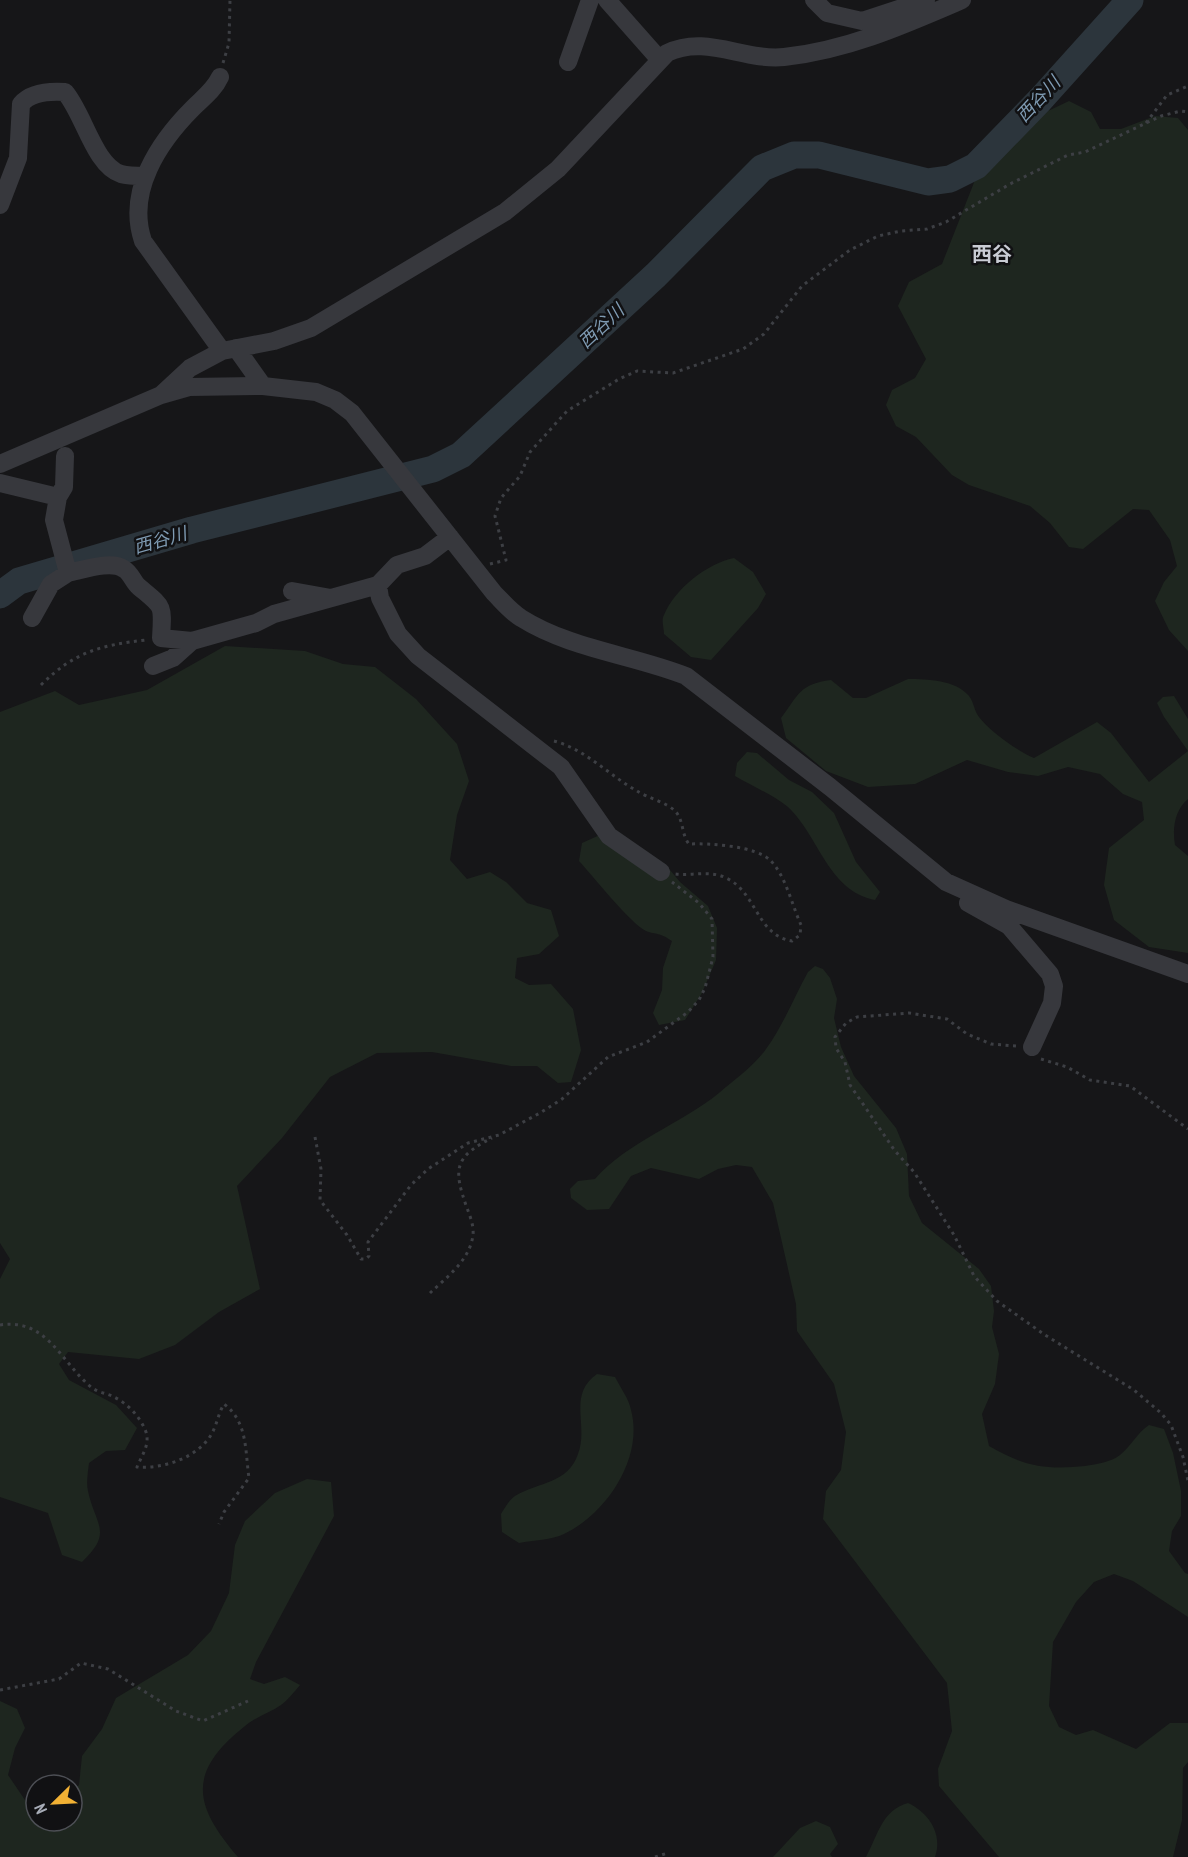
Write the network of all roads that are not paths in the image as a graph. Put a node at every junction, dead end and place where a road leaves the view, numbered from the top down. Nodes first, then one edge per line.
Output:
1 (591, 0) edge
2 (607, 0) edge
3 (814, 0) edge
4 (926, 0) edge
5 (961, 0) edge
6 (660, 60) junction
7 (568, 62) dead end
8 (220, 77) road end
9 (145, 177) junction
10 (0, 205) edge
11 (229, 349) junction
12 (263, 386) junction
13 (160, 395) junction
14 (65, 456) dead end
15 (0, 464) edge
16 (0, 483) edge
17 (58, 497) junction
18 (450, 537) junction
19 (66, 567) junction
20 (378, 585) junction
21 (292, 591) dead end
22 (331, 598) junction
23 (32, 618) dead end
24 (192, 641) junction
25 (153, 666) dead end
26 (661, 872) road end
27 (946, 882) junction
28 (1188, 974) edge
29 (1032, 1047) road end

1 - 7 street
2 - 6 street
3 - 4 street
5 - 6 street
6 - 11 street
8 - 9 street
9 - 10 street
9 - 11 street
11 - 12 street
11 - 13 street
12 - 13 street
12 - 18 street
13 - 15 street
14 - 17 street
16 - 17 street
17 - 19 street
18 - 20 street
18 - 27 street
19 - 23 street
19 - 24 street
20 - 22 street
20 - 26 street
21 - 22 street
22 - 24 street
24 - 25 street
27 - 28 street
27 - 29 street

